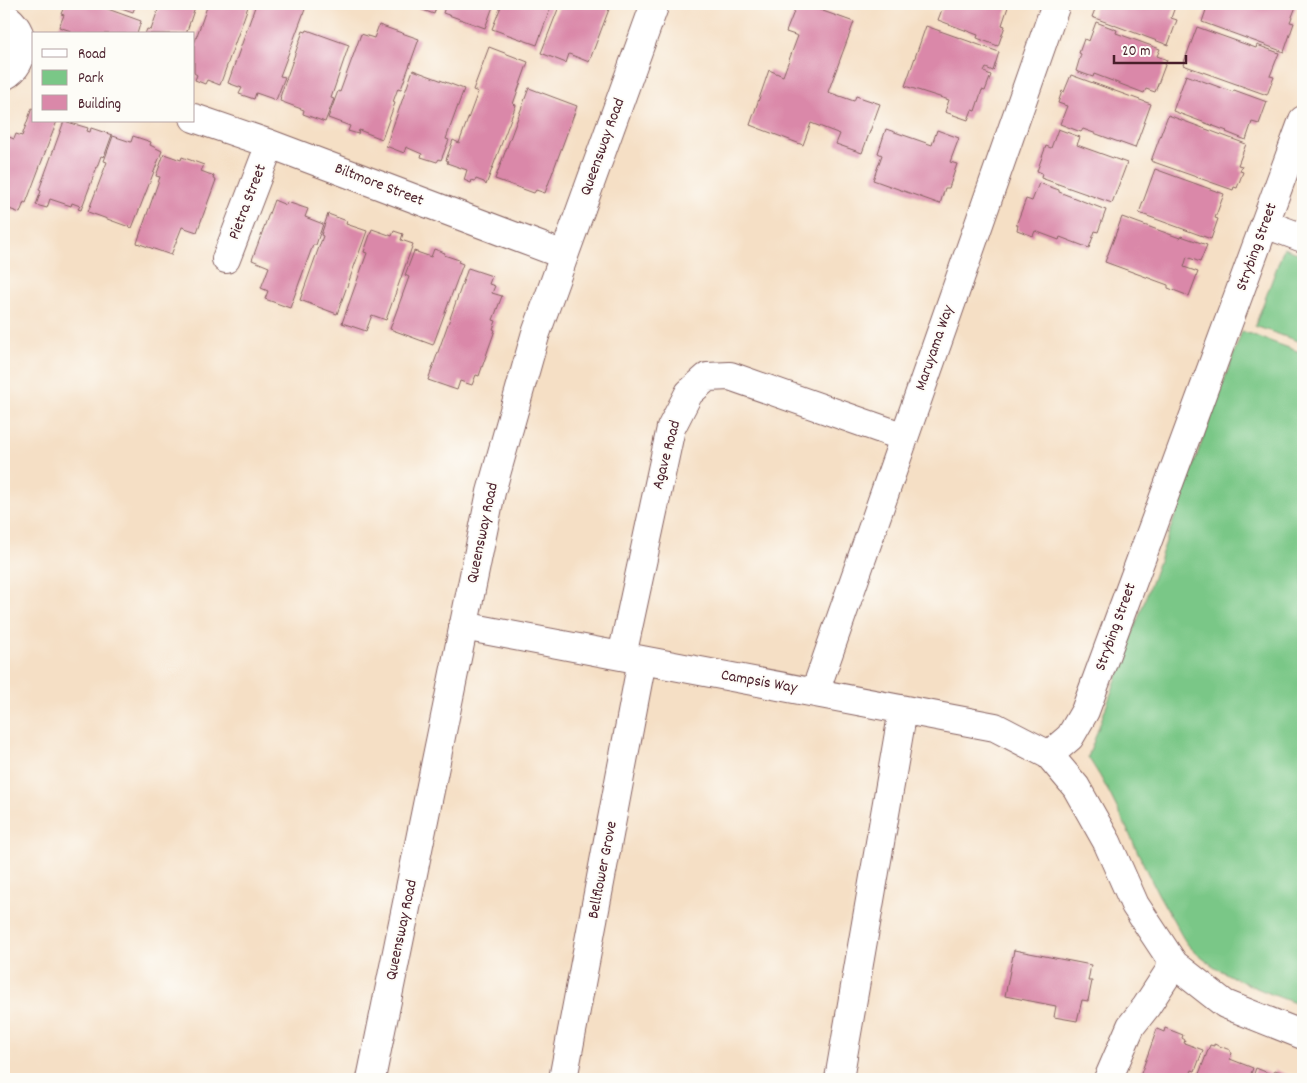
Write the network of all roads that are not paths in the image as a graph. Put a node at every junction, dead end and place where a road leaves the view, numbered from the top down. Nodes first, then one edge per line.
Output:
1 (655, 4) edge
2 (1056, 4) edge
3 (4, 16) edge
4 (19, 65) edge
5 (195, 118) edge
6 (1303, 120) edge
7 (270, 144) junction
8 (1265, 224) junction
9 (1303, 238) edge
10 (564, 255) junction
11 (226, 259) dead end
12 (904, 437) junction
13 (464, 626) junction
14 (632, 658) junction
15 (815, 692) junction
16 (903, 710) junction
17 (1049, 755) junction
18 (1174, 964) junction
19 (1303, 1035) edge
20 (371, 1079) edge
21 (563, 1079) edge
22 (839, 1079) edge
23 (1108, 1079) edge

1 - 10 street, Queensway Road
2 - 12 street, Maruyama Way
3 - 4 street
5 - 7 street, Biltmore Street
6 - 8 street, Strybing Street
7 - 10 street, Biltmore Street
7 - 11 street, Pietra Street
8 - 9 street
8 - 17 street, Strybing Street
10 - 13 street, Queensway Road
12 - 14 street, Agave Road
12 - 15 street, Maruyama Way
13 - 14 street, Campsis Way
13 - 20 street, Queensway Road
14 - 15 street, Campsis Way
14 - 21 street, Bellflower Grove
15 - 16 street, Campsis Way
16 - 17 street, Campsis Way
16 - 22 street
17 - 18 street
18 - 19 street
18 - 23 street

